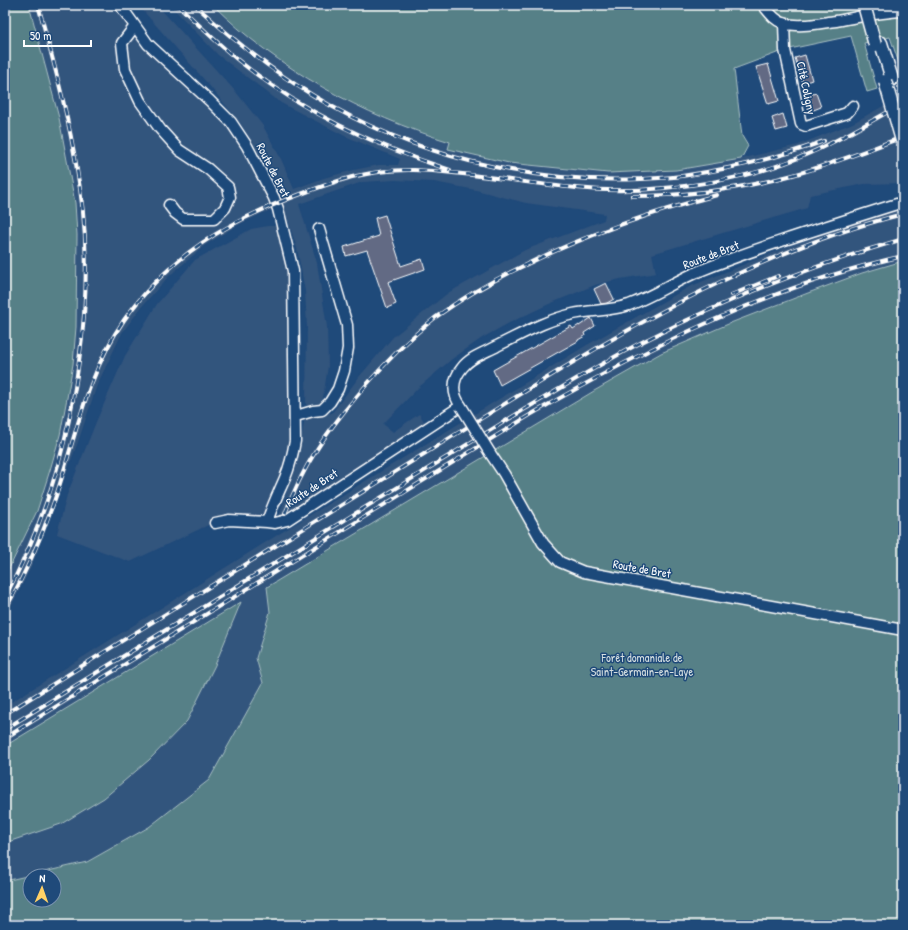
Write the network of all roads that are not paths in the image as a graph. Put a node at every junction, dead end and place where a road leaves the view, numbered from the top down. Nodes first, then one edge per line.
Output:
1 (120, 5) edge
2 (763, 5) edge
3 (864, 5) edge
4 (871, 5) edge
5 (903, 11) edge
6 (784, 23) junction
7 (135, 26) junction
8 (878, 44) junction
9 (888, 80) junction
10 (853, 106) dead end
11 (903, 119) edge
12 (903, 144) edge
13 (903, 202) edge
14 (169, 205) dead end
15 (319, 229) dead end
16 (461, 406) junction
17 (296, 416) junction
18 (267, 522) junction
19 (216, 523) dead end
20 (903, 630) edge

1 - 7 street, Route de Bret
2 - 6 street
3 - 8 main road, bridge
4 - 8 main road
5 - 6 street
6 - 10 street, Cité Coligny
7 - 14 street
7 - 17 street, Route de Bret
8 - 9 main road
9 - 11 main road
9 - 12 main road, bridge
13 - 16 street, Route de Bret
15 - 17 street
16 - 18 street, Route de Bret
16 - 20 street, Route de Bret, bridge
17 - 18 street, Route de Bret
18 - 19 street

